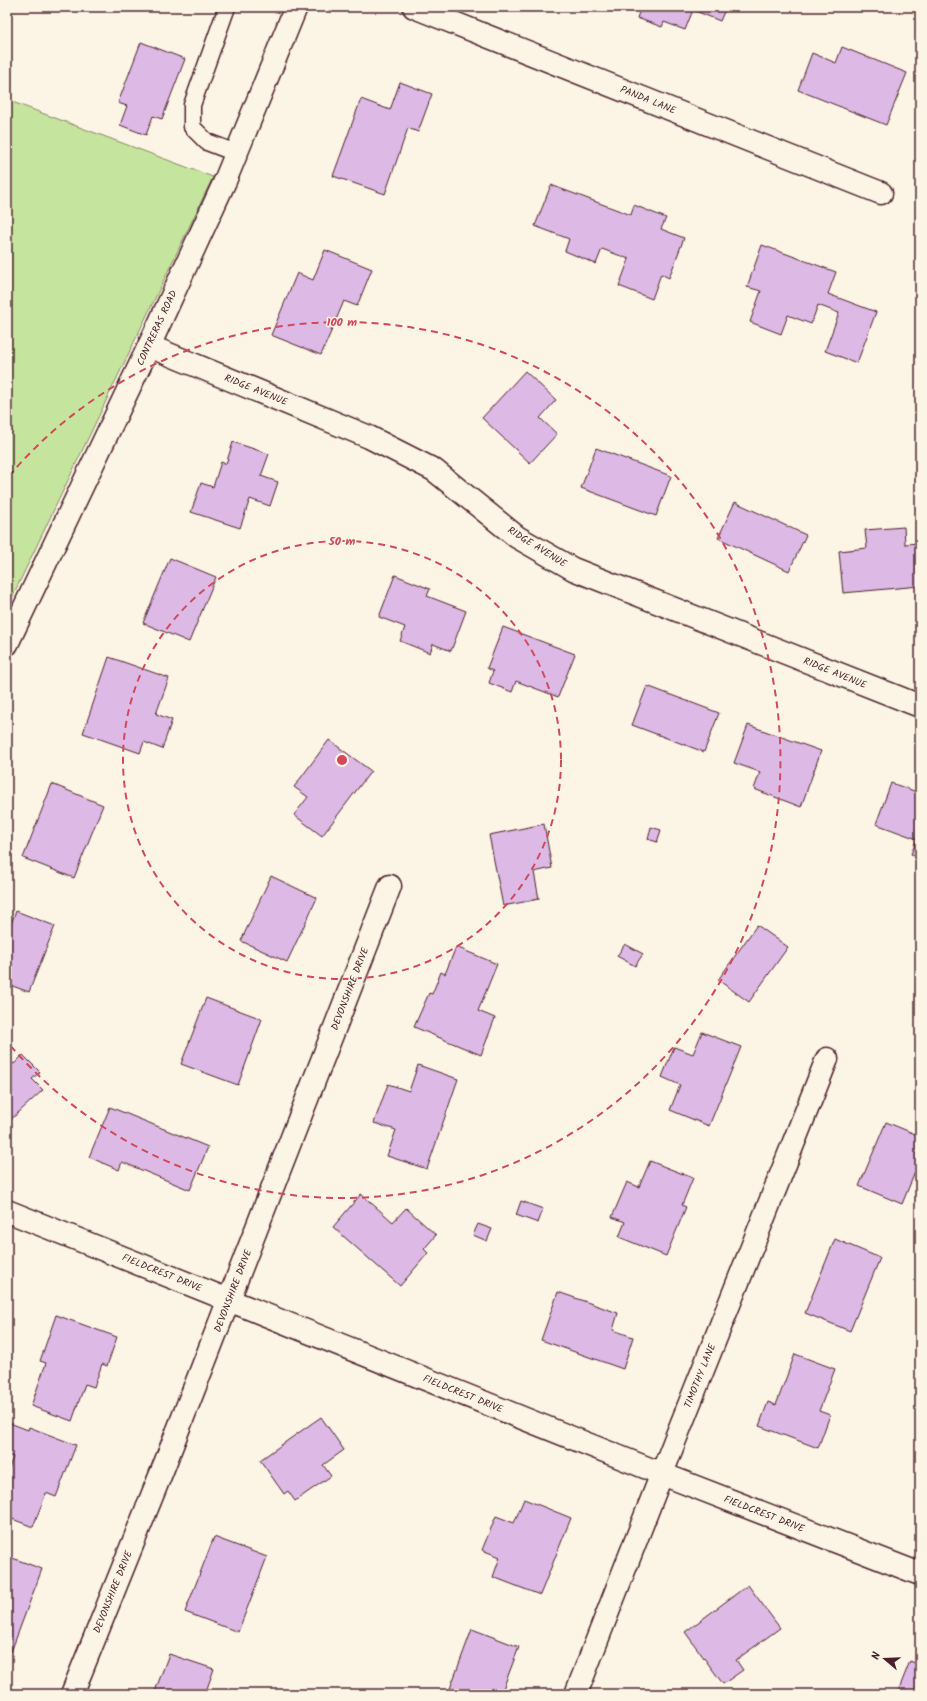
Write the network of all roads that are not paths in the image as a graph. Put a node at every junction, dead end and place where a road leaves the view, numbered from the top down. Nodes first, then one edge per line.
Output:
1 (227, 7) edge
2 (296, 7) edge
3 (414, 7) edge
4 (236, 153) junction
5 (881, 193) dead end
6 (149, 346) junction
7 (7, 644) edge
8 (920, 706) edge
9 (390, 886) dead end
10 (827, 1059) dead end
11 (7, 1211) edge
12 (229, 1300) junction
13 (662, 1474) junction
14 (920, 1574) edge
15 (72, 1694) edge
16 (576, 1694) edge

1 - 4 lane
2 - 4 street, CONTRERAS ROAD
3 - 5 street, PANDA LANE
4 - 6 street, CONTRERAS ROAD
6 - 7 street, CONTRERAS ROAD
6 - 8 street, RIDGE AVENUE
9 - 12 street, DEVONSHIRE DRIVE
10 - 13 street, TIMOTHY LANE
11 - 12 street, FIELDCREST DRIVE
12 - 13 street, FIELDCREST DRIVE
12 - 15 street, DEVONSHIRE DRIVE
13 - 14 street, FIELDCREST DRIVE
13 - 16 street, TIMOTHY LANE

